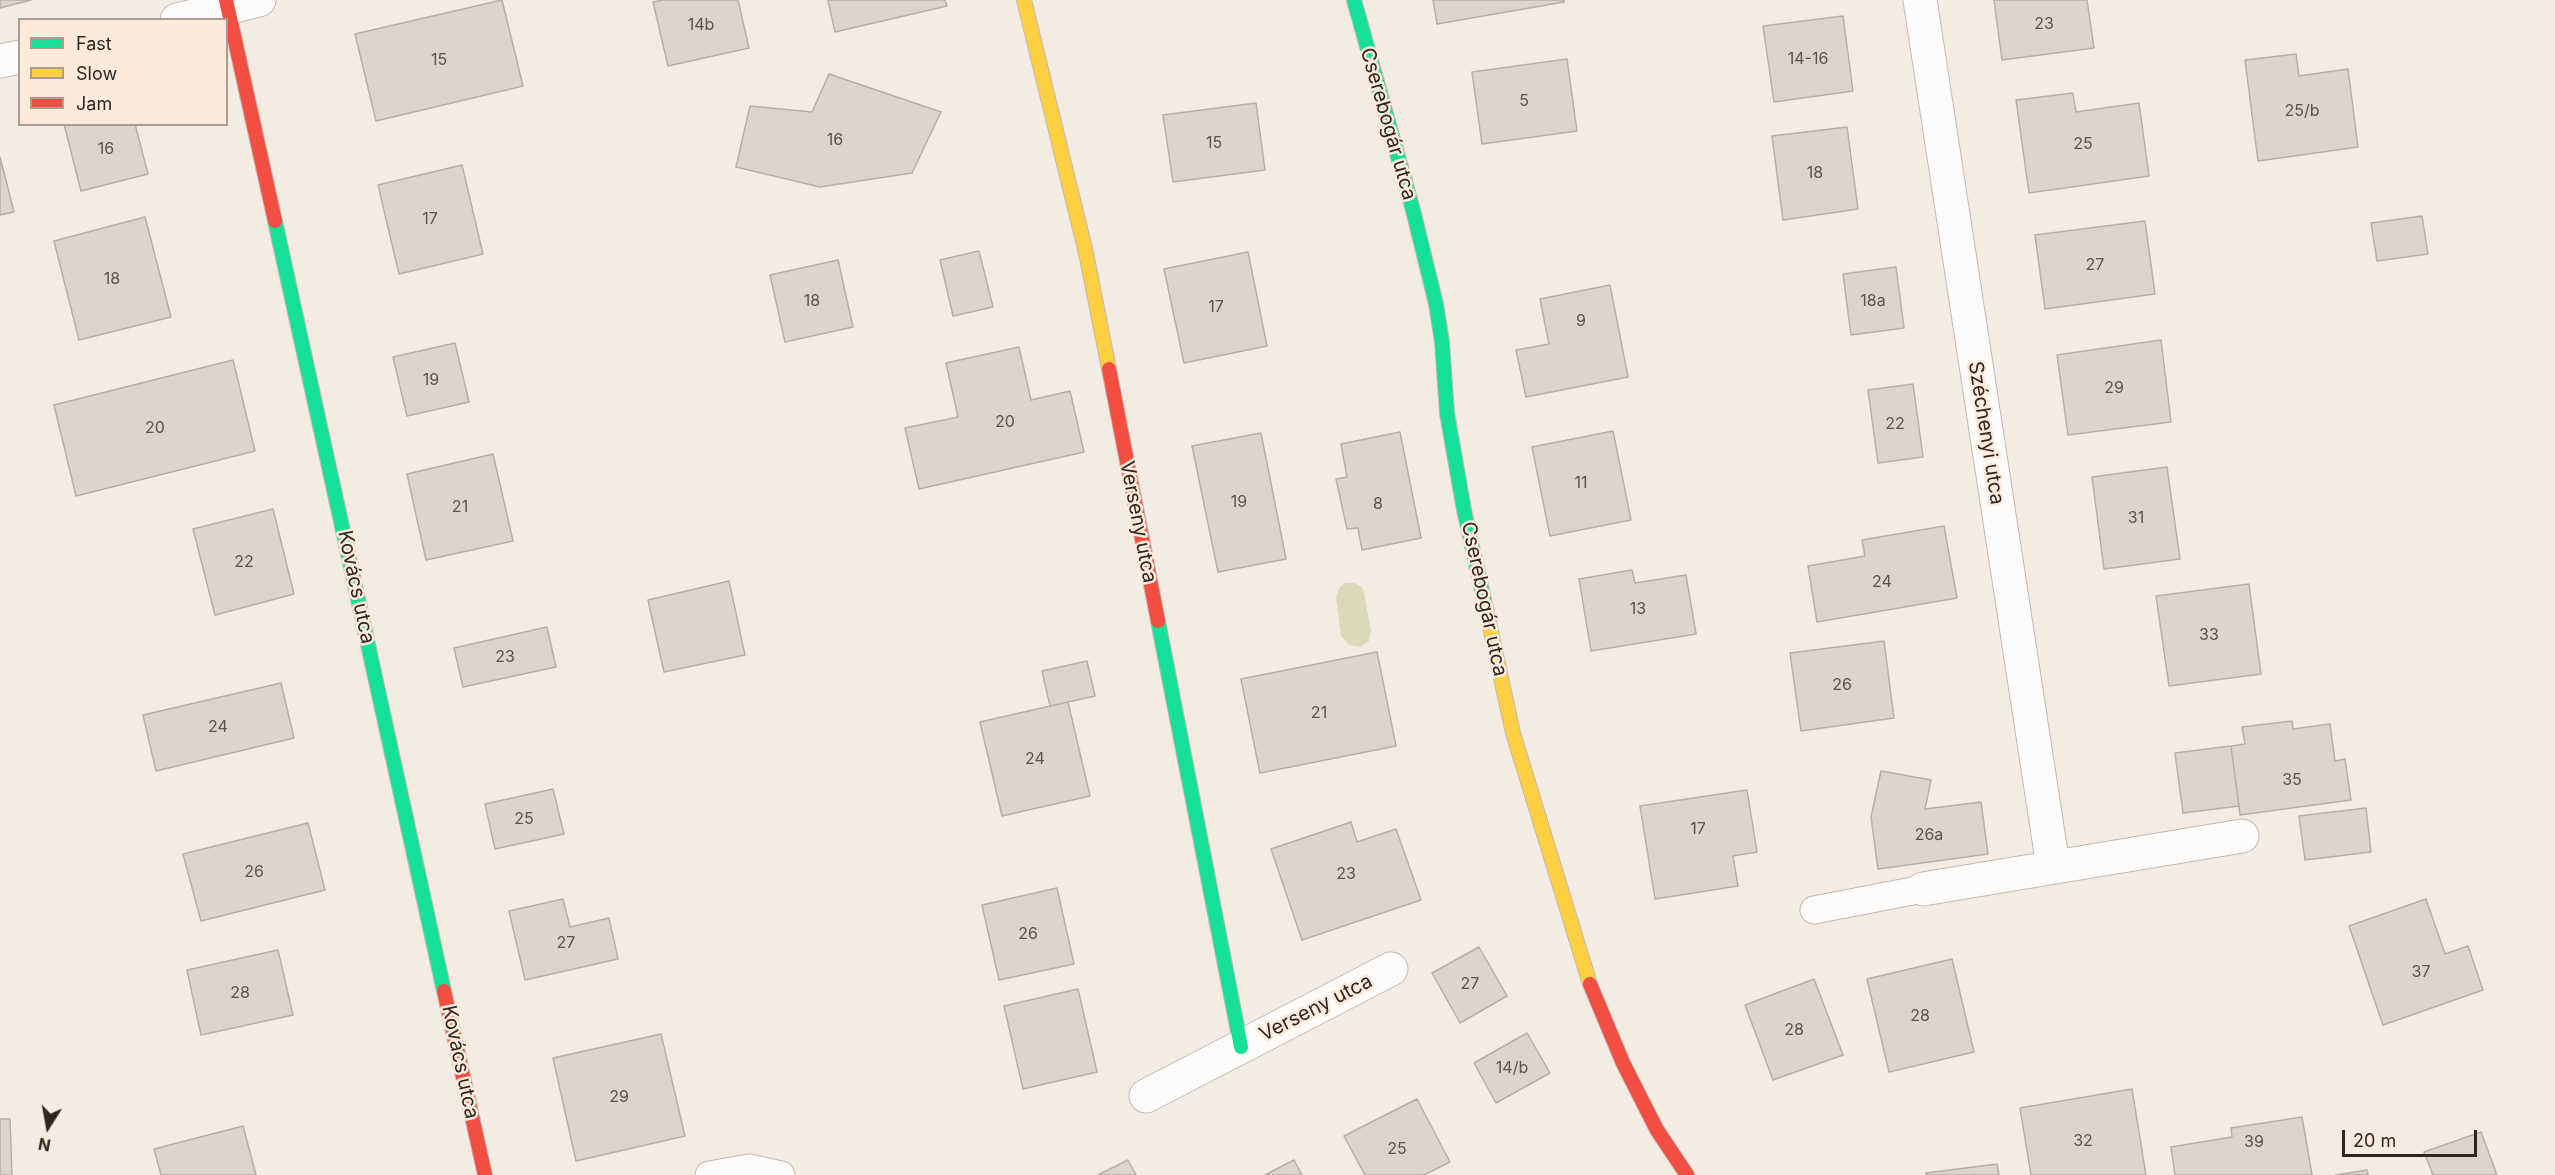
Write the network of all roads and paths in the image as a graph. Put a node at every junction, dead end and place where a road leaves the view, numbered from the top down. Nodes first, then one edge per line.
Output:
1 (259, 0) edge
2 (1024, 0) edge
3 (1354, 0) edge
4 (1920, 0) edge
5 (227, 4) edge
6 (183, 18) edge
7 (18, 57) edge
8 (0, 61) edge
9 (2242, 836) dead end
10 (2053, 866) junction
11 (1923, 889) joint
12 (1814, 910) dead end
13 (1391, 969) dead end
14 (1240, 1047) junction
15 (1146, 1096) dead end
16 (485, 1175) edge
17 (710, 1175) edge
18 (781, 1175) edge
19 (1688, 1175) edge

1 - 5 street
2 - 14 street, Verseny utca
3 - 19 street, Cserebogár utca
4 - 10 street, Széchenyi utca
5 - 6 street
5 - 16 street, Kovács utca
7 - 8 street
9 - 10 street
10 - 11 street
11 - 12 lane
13 - 14 street, Verseny utca
14 - 15 street, Verseny utca
17 - 18 lane

